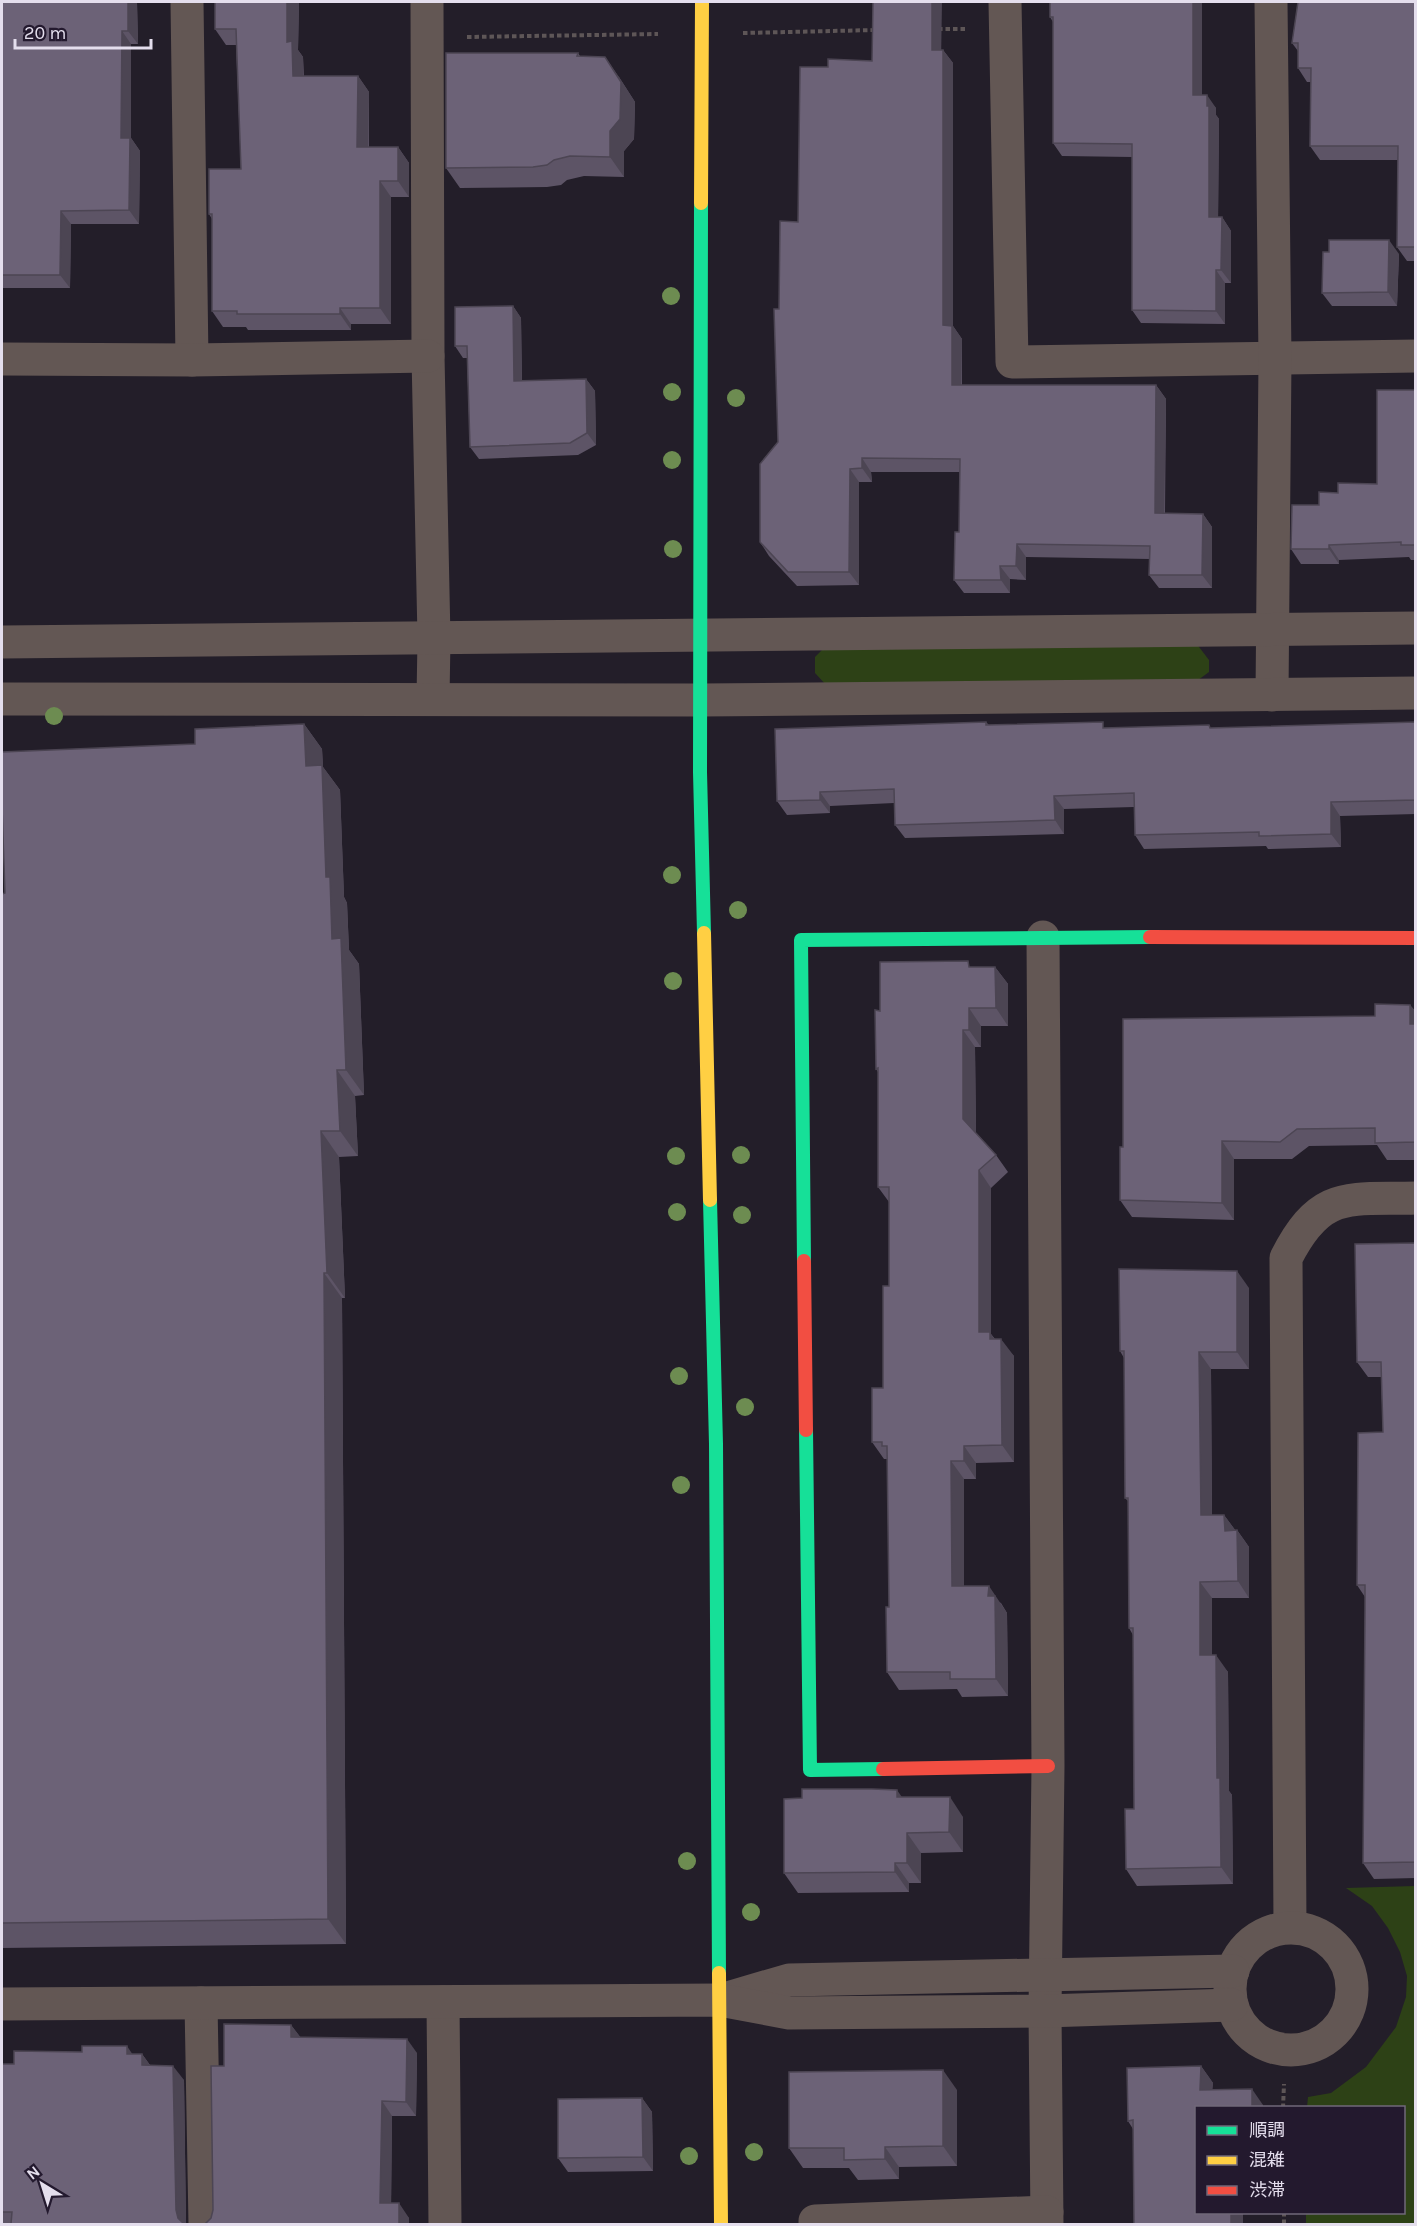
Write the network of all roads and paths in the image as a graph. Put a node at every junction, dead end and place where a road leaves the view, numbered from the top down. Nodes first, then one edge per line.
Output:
1 (186, 2) edge
2 (427, 2) edge
3 (702, 2) edge
4 (1271, 2) edge
5 (1005, 15) edge
6 (937, 29) dead end
7 (877, 30) edge
8 (742, 33) dead end
9 (658, 34) dead end
10 (427, 37) junction
11 (428, 356) junction
12 (1416, 356) edge
13 (2, 359) edge
14 (1275, 359) junction
15 (192, 360) junction
16 (1272, 628) junction
17 (1416, 628) edge
18 (700, 635) junction
19 (434, 638) junction
20 (2, 642) edge
21 (1416, 693) edge
22 (1272, 695) junction
23 (2, 699) edge
24 (433, 699) junction
25 (701, 700) junction
26 (1043, 937) junction
27 (1416, 938) edge
28 (1416, 1198) edge
29 (1048, 1766) junction
30 (1290, 1928) junction
31 (1233, 1971) junction
32 (1046, 1976) junction
33 (720, 2000) junction
34 (443, 2002) junction
35 (201, 2003) junction
36 (2, 2004) edge
37 (1232, 2005) junction
38 (1045, 2012) junction
39 (1284, 2084) dead end
40 (1283, 2106) edge
41 (1047, 2218) edge
42 (205, 2224) edge
43 (445, 2224) edge
44 (721, 2224) edge
45 (815, 2224) edge

1 - 15 street
2 - 10 street
3 - 18 street
4 - 14 street
5 - 6 path
5 - 14 street
7 - 8 path
9 - 10 path
10 - 11 street
11 - 15 street
11 - 19 street
12 - 14 street
13 - 15 street
14 - 16 street
16 - 17 street
16 - 18 street
16 - 22 street
18 - 19 street
18 - 25 street
19 - 20 street
19 - 24 street
21 - 22 street
22 - 25 street
23 - 24 street
24 - 25 street
25 - 33 street
26 - 27 street
26 - 29 street
26 - 29 street
28 - 30 street
29 - 32 street
30 - 31 street
30 - 37 street
31 - 32 street
31 - 37 street
32 - 33 street
32 - 38 street
33 - 34 street
33 - 38 street
33 - 44 street
34 - 35 street
34 - 43 street
35 - 36 street
35 - 42 street
37 - 38 street
38 - 41 street
39 - 40 path
41 - 45 street

